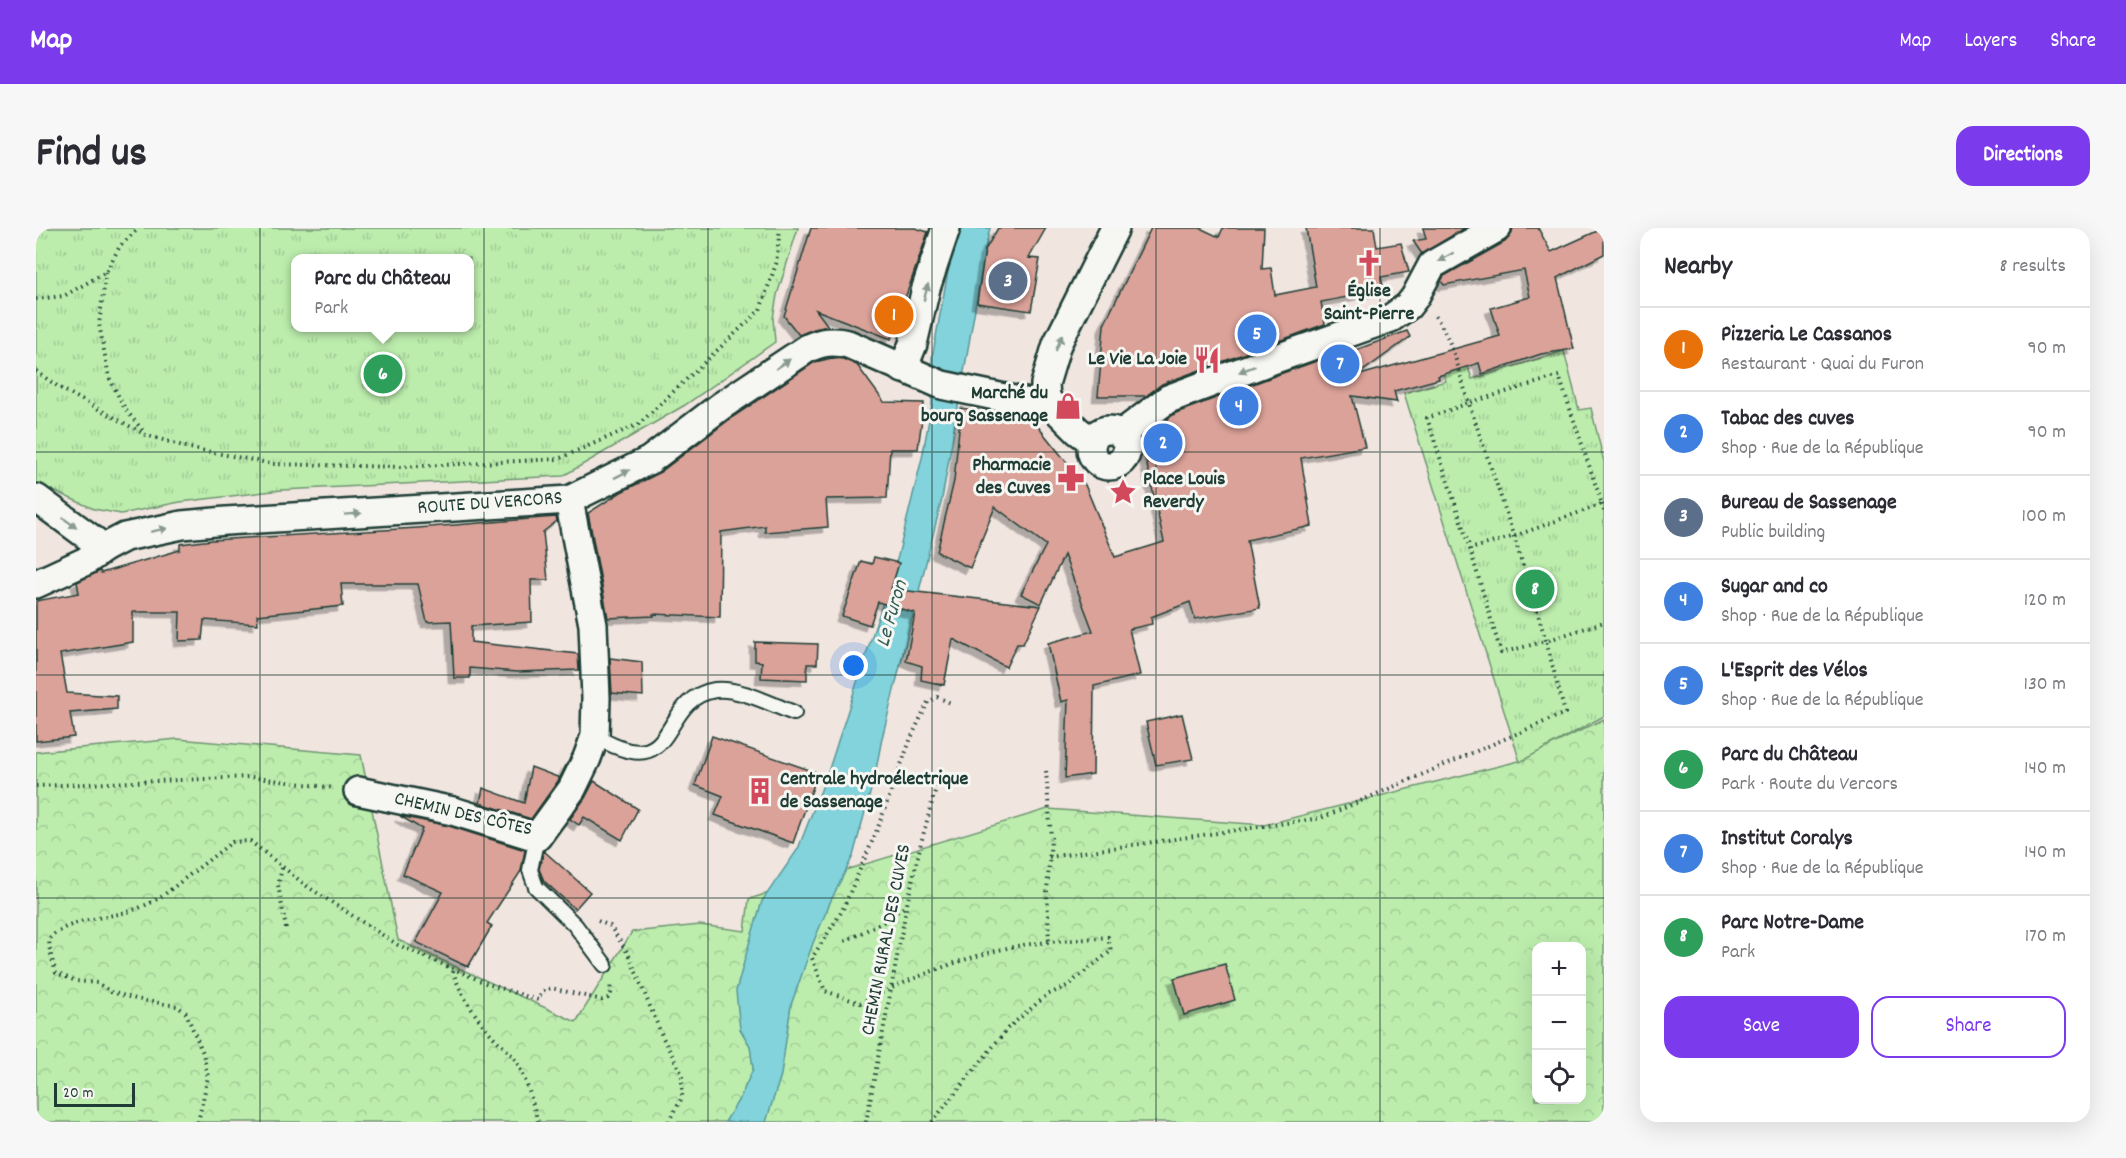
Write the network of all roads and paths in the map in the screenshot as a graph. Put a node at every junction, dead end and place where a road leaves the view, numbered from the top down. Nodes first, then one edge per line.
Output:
1 (139, 228) edge
2 (780, 228) edge
3 (946, 228) edge
4 (1115, 228) edge
5 (1497, 228) edge
6 (106, 272) junction
7 (1415, 297) junction
8 (36, 299) edge
9 (903, 369) junction
10 (36, 371) edge
11 (1046, 399) junction
12 (1469, 403) junction
13 (146, 435) junction
14 (36, 498) edge
15 (569, 500) junction
16 (1602, 504) junction
17 (1604, 511) edge
18 (1515, 536) junction
19 (104, 548) junction
20 (1470, 549) junction
21 (36, 584) edge
22 (1604, 622) edge
23 (1546, 641) junction
24 (953, 704) dead end
25 (794, 713) dead end
26 (595, 736) junction
27 (942, 765) dead end
28 (1046, 771) dead end
29 (36, 786) edge
30 (358, 791) joint
31 (537, 837) junction
32 (1049, 857) junction
33 (282, 868) junction
34 (908, 904) junction
35 (575, 925) junction
36 (285, 928) dead end
37 (844, 941) dead end
38 (1049, 943) junction
39 (604, 965) joint
40 (453, 970) junction
41 (892, 987) junction
42 (198, 1122) edge
43 (538, 1122) edge
44 (668, 1122) edge
45 (866, 1122) edge
46 (932, 1122) edge

1 - 6 path
2 - 13 path
9 -> 3 street
11 -> 4 street
5 -> 7 street
6 - 8 path
6 - 13 path
7 -> 11 street
7 - 12 path
9 - 11 street, ROUTE DU VERCORS
15 -> 9 street, ROUTE DU VERCORS
10 - 13 path
12 - 16 path
12 - 18 path
12 - 20 path
14 -> 19 street
19 -> 15 street, ROUTE DU VERCORS
15 - 26 street, CHEMIN DES CÔTES
16 - 17 path
16 - 18 path
18 - 20 path
18 - 23 path
19 - 21 street, ROUTE DU VERCORS
20 - 23 path
22 - 23 path
23 - 32 path
24 - 41 path
25 - 26 lane
26 - 31 street, CHEMIN DES CÔTES
27 - 34 path, CHEMIN RURAL DES CUVES
28 - 32 path
29 - 30 path
30 - 31 street, CHEMIN DES CÔTES
31 - 35 lane
32 - 38 path
33 - 36 path
33 - 40 path
33 - 42 path
34 - 37 path
34 - 41 path, CHEMIN RURAL DES CUVES
35 - 39 lane
35 - 44 path
38 - 41 path
38 - 46 path
39 - 40 path
40 - 43 path
41 - 45 path, CHEMIN RURAL DES CUVES

